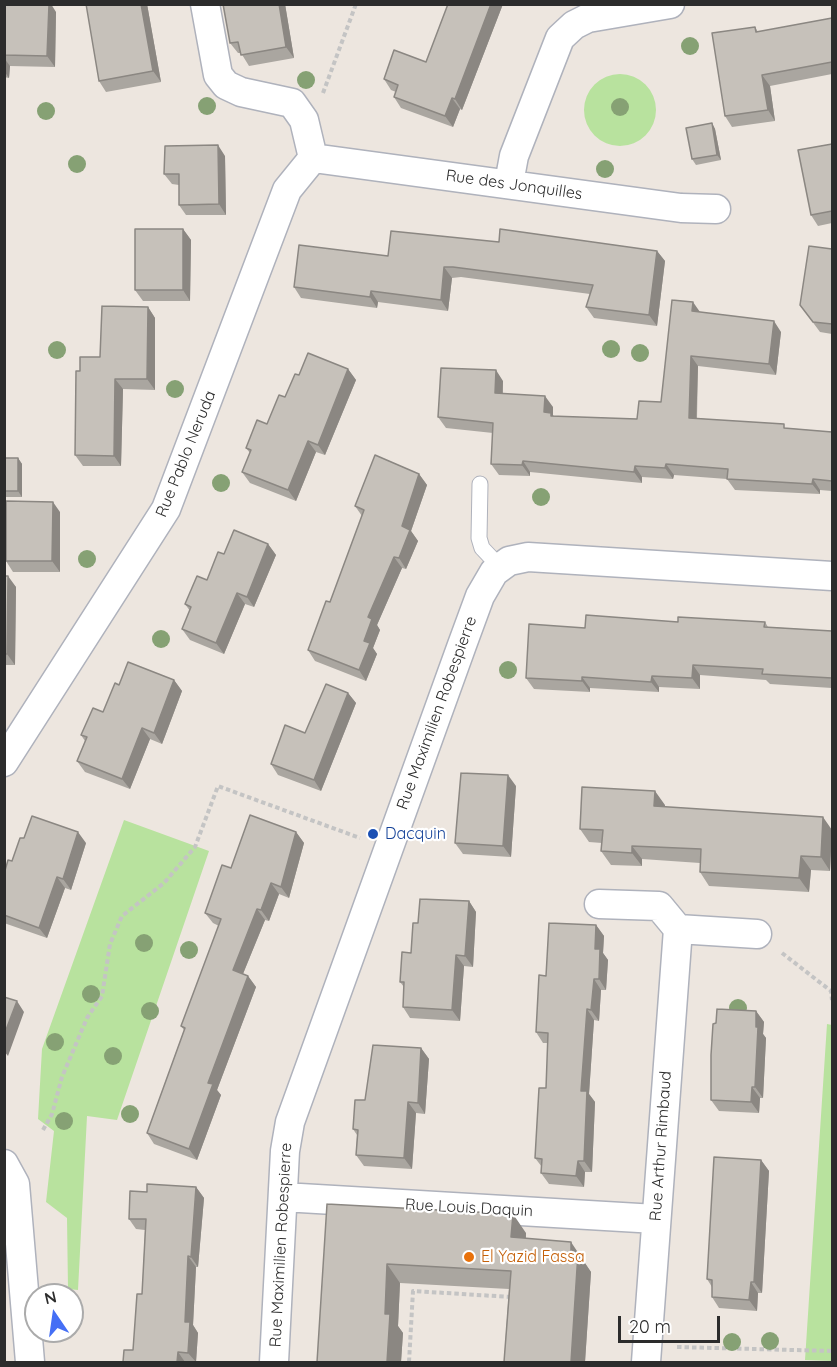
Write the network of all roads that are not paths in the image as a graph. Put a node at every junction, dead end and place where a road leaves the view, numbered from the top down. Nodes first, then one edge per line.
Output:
1 (205, 4) edge
2 (670, 4) edge
3 (313, 158) junction
4 (509, 183) junction
5 (716, 209) dead end
6 (480, 484) dead end
7 (501, 567) junction
8 (832, 576) edge
9 (4, 762) edge
10 (599, 904) dead end
11 (678, 929) junction
12 (757, 934) road end
13 (4, 1164) edge
14 (283, 1197) junction
15 (656, 1219) junction
16 (647, 1354) edge
17 (30, 1362) edge
18 (274, 1362) edge

1 - 3 street
2 - 4 street
3 - 4 street, Rue des Jonquilles
3 - 9 street, Rue Pablo Neruda
4 - 5 street, Rue des Jonquilles
6 - 7 lane
7 - 8 street
7 - 14 street, Rue Maximilien Robespierre
10 - 11 street
11 - 12 street
11 - 15 street, Rue Arthur Rimbaud
13 - 17 street
14 - 15 street, Rue Louis Daquin
14 - 18 street, Rue Maximilien Robespierre
15 - 16 street, Rue Arthur Rimbaud

